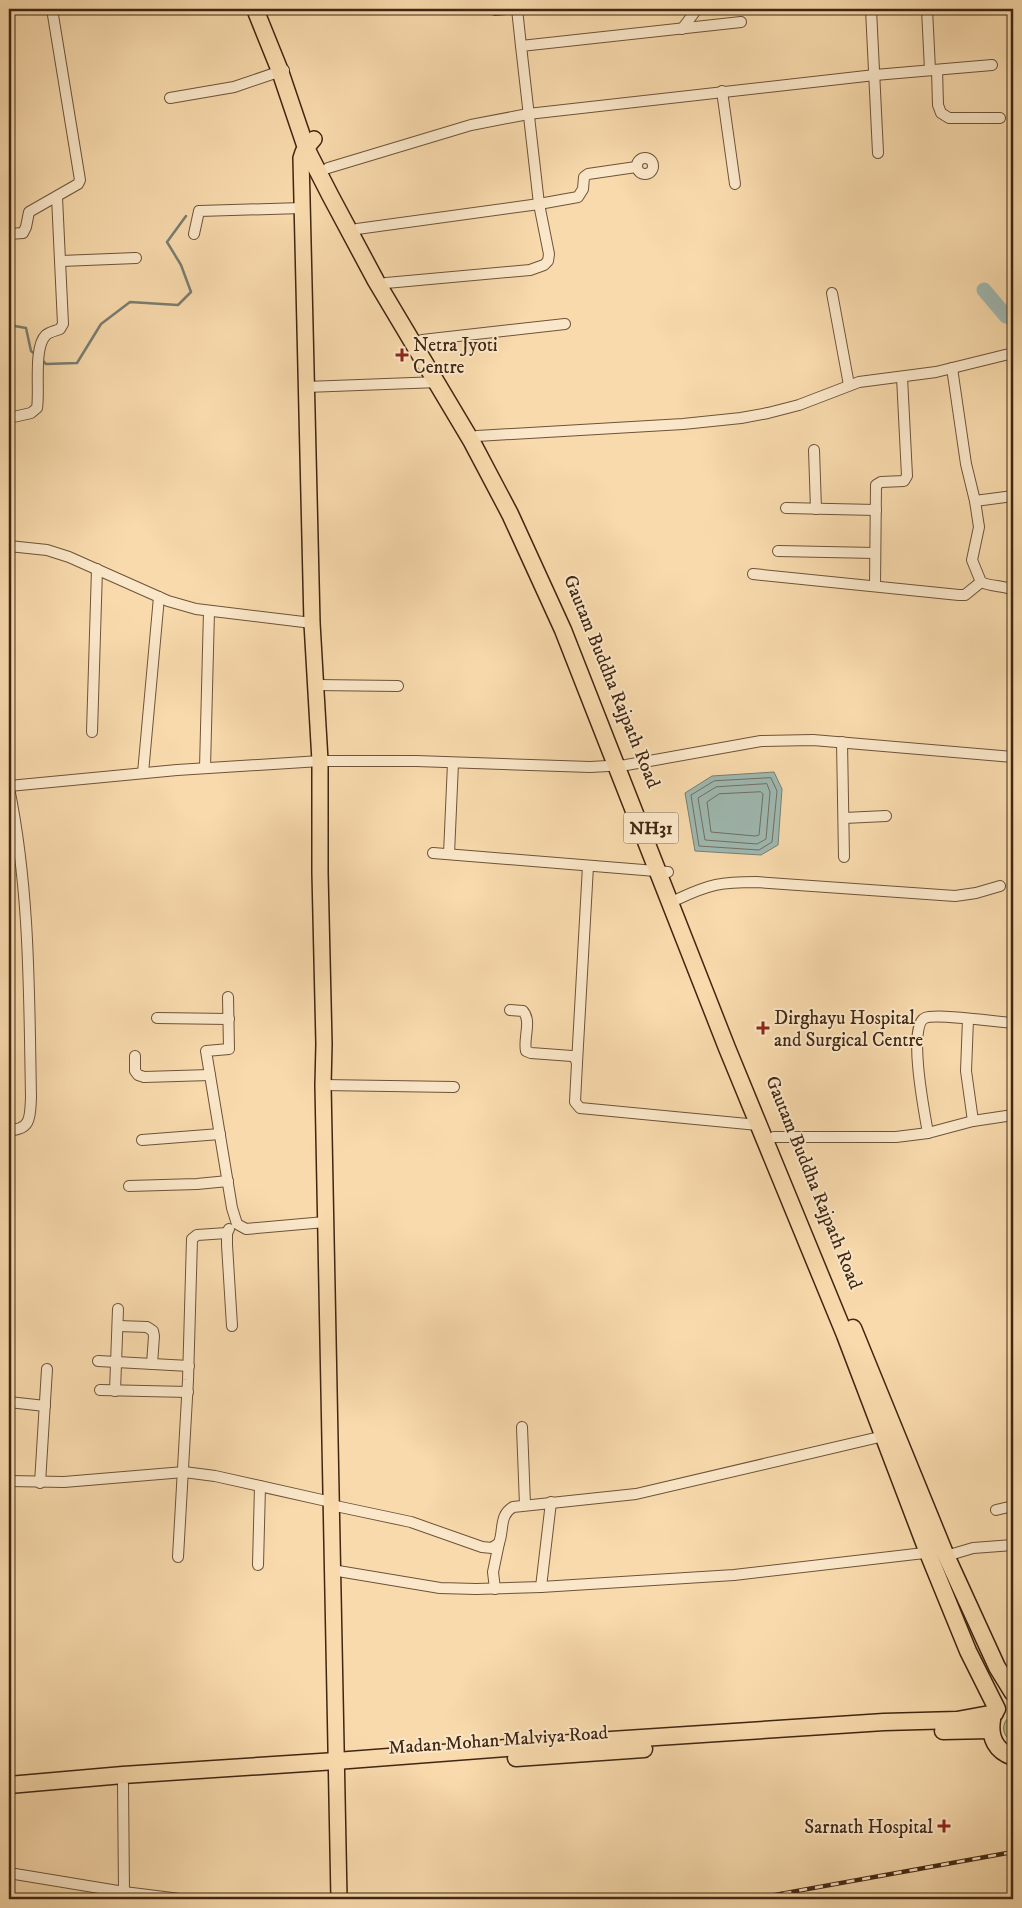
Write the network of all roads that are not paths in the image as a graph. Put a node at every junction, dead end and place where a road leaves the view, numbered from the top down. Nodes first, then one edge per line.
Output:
1 (52, 9) edge
2 (254, 9) edge
3 (263, 9) edge
4 (507, 9) edge
5 (517, 9) edge
6 (697, 9) edge
7 (871, 9) edge
8 (927, 9) edge
9 (495, 10) dead end
10 (741, 22) dead end
11 (682, 28) junction
12 (521, 46) junction
13 (992, 65) dead end
14 (284, 70) junction
15 (934, 70) junction
16 (875, 75) junction
17 (722, 91) junction
18 (170, 98) dead end
19 (528, 114) junction
20 (1000, 118) dead end
21 (310, 143) junction
22 (878, 153) dead end
23 (636, 167) dead end
24 (328, 168) junction
25 (735, 184) dead end
26 (57, 197) junction
27 (539, 204) junction
28 (302, 208) junction
29 (357, 228) junction
30 (9, 234) edge
31 (194, 234) dead end
32 (136, 258) dead end
33 (60, 261) junction
34 (386, 283) junction
35 (832, 294) dead end
36 (565, 324) dead end
37 (422, 340) junction
38 (1013, 353) edge
39 (952, 368) junction
40 (902, 377) junction
41 (441, 382) junction
42 (849, 385) junction
43 (306, 387) junction
44 (9, 418) edge
45 (477, 436) junction
46 (814, 450) dead end
47 (1013, 496) edge
48 (975, 501) junction
49 (786, 508) dead end
50 (816, 509) junction
51 (876, 510) junction
52 (9, 546) edge
53 (778, 551) dead end
54 (875, 553) junction
55 (97, 569) junction
56 (752, 574) dead end
57 (981, 582) junction
58 (875, 586) junction
59 (1013, 590) edge
60 (159, 597) junction
61 (209, 611) junction
62 (312, 622) junction
63 (316, 685) junction
64 (398, 686) dead end
65 (92, 732) dead end
66 (842, 742) junction
67 (1013, 757) edge
68 (320, 761) junction
69 (453, 763) junction
70 (622, 765) junction
71 (206, 768) junction
72 (143, 773) junction
73 (9, 787) edge
74 (886, 816) dead end
75 (844, 818) junction
76 (433, 853) dead end
77 (449, 854) junction
78 (844, 857) dead end
79 (588, 866) junction
80 (663, 872) junction
81 (1000, 886) dead end
82 (678, 898) junction
83 (228, 997) dead end
84 (510, 1010) dead end
85 (157, 1018) dead end
86 (229, 1019) junction
87 (968, 1019) junction
88 (1013, 1023) edge
89 (135, 1056) dead end
90 (577, 1063) junction
91 (210, 1074) junction
92 (323, 1085) junction
93 (454, 1087) dead end
94 (1013, 1115) edge
95 (973, 1121) junction
96 (758, 1125) junction
97 (9, 1130) edge
98 (928, 1133) junction
99 (220, 1134) junction
100 (774, 1137) junction
101 (142, 1140) dead end
102 (228, 1181) junction
103 (129, 1186) dead end
104 (325, 1222) junction
105 (240, 1227) junction
106 (227, 1233) junction
107 (118, 1309) dead end
108 (118, 1326) junction
109 (232, 1326) dead end
110 (98, 1361) dead end
111 (117, 1362) junction
112 (152, 1364) junction
113 (189, 1366) junction
114 (47, 1369) dead end
115 (100, 1390) dead end
116 (115, 1391) junction
117 (188, 1392) junction
118 (9, 1402) edge
119 (45, 1406) junction
120 (522, 1427) dead end
121 (890, 1434) junction
122 (184, 1472) junction
123 (9, 1481) edge
124 (40, 1483) junction
125 (260, 1486) junction
126 (551, 1502) junction
127 (331, 1503) junction
128 (525, 1505) junction
129 (1013, 1506) edge
130 (996, 1510) dead end
131 (499, 1543) junction
132 (1013, 1545) edge
133 (939, 1553) junction
134 (178, 1557) dead end
135 (258, 1565) dead end
136 (332, 1570) junction
137 (541, 1587) junction
138 (495, 1589) junction
139 (1013, 1693) edge
140 (1013, 1700) edge
141 (996, 1711) junction
142 (990, 1730) junction
143 (1011, 1759) edge
144 (336, 1766) junction
145 (123, 1784) junction
146 (9, 1785) edge
147 (9, 1793) edge
148 (9, 1873) edge
149 (124, 1892) junction
150 (180, 1899) edge
151 (338, 1899) edge

1 - 26 street
2 - 14 highway, NH31
3 - 14 highway, Gautam Buddha Rajpath Road / NH31
4 - 9 street
5 - 12 street
6 - 11 street
7 - 16 street
8 - 15 street
10 - 11 street
11 - 12 street
12 - 19 street
13 - 15 street
14 - 18 street
14 - 21 highway, Gautam Buddha Rajpath Road / NH31
15 - 16 street
15 - 20 street
16 - 17 street
16 - 22 street
17 - 19 street
17 - 25 street
19 - 24 street
19 - 27 street
21 - 24 highway, Gautam Buddha Rajpath Road / NH31
21 - 28 main road
21 - 41 highway, NH31
23 - 27 street
24 - 29 highway, Gautam Buddha Rajpath Road / NH31
26 - 30 street
26 - 33 street
27 - 29 street
27 - 34 street
28 - 31 street
28 - 43 main road
29 - 34 highway, Gautam Buddha Rajpath Road / NH31
32 - 33 street
33 - 44 street
34 - 37 highway, Gautam Buddha Rajpath Road / NH31
35 - 42 street
36 - 37 street
37 - 41 highway, Gautam Buddha Rajpath Road / NH31
38 - 39 street
39 - 40 street
39 - 48 street
40 - 42 street
40 - 51 street
41 - 43 street
41 - 45 highway, Gautam Buddha Rajpath Road / NH31
41 - 70 highway, NH31
42 - 45 street
43 - 62 main road
45 - 70 highway, Gautam Buddha Rajpath Road / NH31
46 - 50 street
47 - 48 street
48 - 57 street
49 - 50 street
50 - 51 street
51 - 54 street
52 - 55 street
53 - 54 street
54 - 58 street
55 - 60 street
55 - 65 street
56 - 58 street
57 - 58 street
57 - 59 street
60 - 61 street
60 - 72 street
61 - 62 street
61 - 71 street
62 - 63 main road
63 - 64 street
63 - 68 main road
66 - 67 street
66 - 70 street
66 - 75 street
68 - 69 street
68 - 71 street
68 - 92 main road
69 - 70 street
69 - 77 street
70 - 80 highway, Gautam Buddha Rajpath Road / NH31
71 - 72 street
72 - 73 street
73 - 97 street
74 - 75 street
75 - 78 street
76 - 77 street
77 - 79 street
79 - 80 street
79 - 90 street
80 - 82 highway, Gautam Buddha Rajpath Road / NH31
80 - 96 highway, NH31
81 - 82 street
82 - 100 highway, Gautam Buddha Rajpath Road / NH31
83 - 86 street
84 - 90 street
85 - 86 street
86 - 91 street
87 - 88 street
87 - 95 street
87 - 98 street
89 - 91 street
90 - 96 street
91 - 99 street
92 - 93 street
92 - 104 main road
94 - 95 street
95 - 98 street
96 - 121 highway, NH31
98 - 100 street
99 - 101 street
99 - 102 street
100 - 121 highway, Gautam Buddha Rajpath Road / NH31
102 - 103 street
102 - 105 street
104 - 105 street
104 - 127 main road
105 - 106 street
106 - 109 street
106 - 113 street
107 - 108 street
108 - 111 street
108 - 112 street
110 - 111 street
111 - 112 street
111 - 116 street
112 - 113 street
113 - 117 street
114 - 119 street
115 - 116 street
116 - 117 street
117 - 122 street
118 - 119 street
119 - 124 street
120 - 128 street
121 - 126 street
121 - 133 highway, Gautam Buddha Rajpath Road / NH31
122 - 124 street
122 - 125 street
122 - 134 street
123 - 124 street
125 - 127 street
125 - 135 street
126 - 128 street
126 - 137 street
127 - 131 street
127 - 136 main road
128 - 131 street
129 - 130 street
131 - 138 street
132 - 133 street
133 - 137 street
133 - 139 highway, Gautam Buddha Rajpath Road / NH31
133 - 141 highway, NH31
136 - 138 street
136 - 144 main road
137 - 138 street
140 - 141 highway
141 - 142 highway
141 - 144 highway
142 - 143 highway
142 - 144 highway, Madan Mohan Malviya Road
144 - 145 highway, Madan Mohan Malviya Road
144 - 146 highway
144 - 151 main road
145 - 147 highway, Madan Mohan Malviya Road
145 - 149 street
148 - 149 street
149 - 150 street

